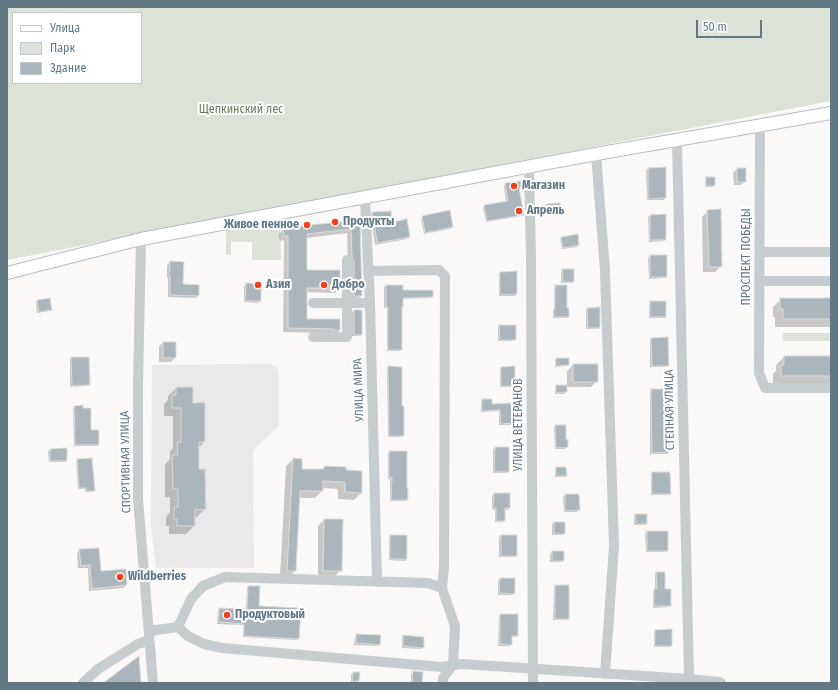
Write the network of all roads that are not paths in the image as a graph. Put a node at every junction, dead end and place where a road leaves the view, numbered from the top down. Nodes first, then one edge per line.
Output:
1 (831, 112) edge
2 (760, 125) junction
3 (677, 140) junction
4 (596, 154) junction
5 (529, 167) junction
6 (365, 198) junction
7 (141, 239) junction
8 (760, 252) junction
9 (831, 252) edge
10 (347, 260) dead end
11 (368, 271) junction
12 (7, 273) edge
13 (760, 281) junction
14 (831, 281) edge
15 (313, 303) dead end
16 (347, 303) junction
17 (370, 303) junction
18 (313, 337) dead end
19 (831, 388) edge
20 (377, 582) junction
21 (442, 588) junction
22 (178, 627) junction
23 (149, 635) junction
24 (453, 665) junction
25 (534, 669) junction
26 (605, 674) junction
27 (690, 679) junction
28 (645, 680) edge
29 (83, 683) edge
30 (153, 683) edge
31 (443, 683) edge
32 (533, 683) edge
33 (720, 683) edge

1 - 2 main road
2 - 3 main road
2 - 8 street, ПРОСПЕКТ ПОБЕДЫ
3 - 4 main road
3 - 27 street, СТЕПНАЯ УЛИЦА
4 - 5 main road
4 - 26 street
5 - 6 main road
5 - 25 street, УЛИЦА ВЕТЕРАНОВ
6 - 7 main road
6 - 11 street, УЛИЦА МИРА
7 - 12 main road
7 - 23 street, СПОРТИВНАЯ УЛИЦА
8 - 9 street
8 - 13 street, ПРОСПЕКТ ПОБЕДЫ
10 - 16 street
11 - 17 street, УЛИЦА МИРА
11 - 21 street
13 - 14 street
13 - 19 street, ПРОСПЕКТ ПОБЕДЫ
15 - 16 street
16 - 17 street
16 - 18 street
17 - 20 street, УЛИЦА МИРА
20 - 21 street
20 - 22 street
21 - 24 street
22 - 23 street
22 - 24 street
23 - 29 street
23 - 30 street, СПОРТИВНАЯ УЛИЦА
24 - 25 street
24 - 31 street
25 - 26 street
25 - 32 street, УЛИЦА ВЕТЕРАНОВ
26 - 28 street
27 - 28 street
27 - 33 street

